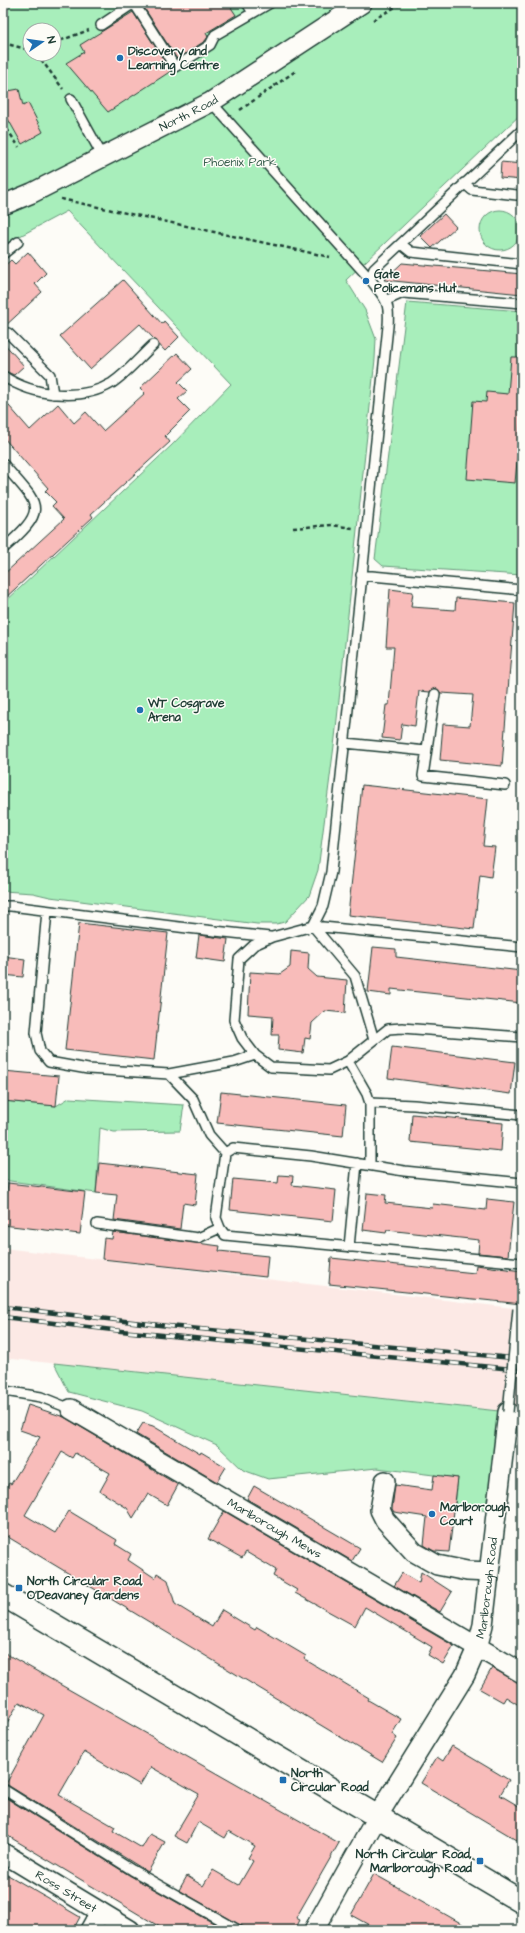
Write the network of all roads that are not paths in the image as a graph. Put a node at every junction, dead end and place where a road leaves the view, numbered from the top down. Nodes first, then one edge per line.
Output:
1 (247, 3) edge
2 (270, 3) edge
3 (362, 3) edge
4 (254, 13) junction
5 (101, 25) road end
6 (71, 99) road end
7 (211, 102) junction
8 (522, 130) edge
9 (103, 157) junction
10 (464, 183) junction
11 (517, 195) dead end
12 (3, 205) edge
13 (18, 242) dead end
14 (401, 244) junction
15 (3, 254) edge
16 (522, 264) edge
17 (370, 279) junction
18 (387, 300) junction
19 (522, 303) edge
20 (8, 333) dead end
21 (153, 345) dead end
22 (3, 376) edge
23 (54, 394) junction
24 (3, 464) edge
25 (3, 550) edge
26 (361, 575) junction
27 (522, 590) edge
28 (435, 694) dead end
29 (344, 743) junction
30 (426, 751) junction
31 (505, 785) dead end
32 (3, 906) edge
33 (47, 911) junction
34 (313, 926) junction
35 (272, 937) junction
36 (522, 947) edge
37 (522, 1037) edge
38 (374, 1040) junction
39 (255, 1055) junction
40 (348, 1061) junction
41 (169, 1074) junction
42 (370, 1103) junction
43 (522, 1115) edge
44 (225, 1153) junction
45 (357, 1163) junction
46 (370, 1165) junction
47 (522, 1183) edge
48 (97, 1224) dead end
49 (220, 1228) junction
50 (349, 1247) junction
51 (522, 1261) edge
52 (518, 1309) dead end
53 (5, 1391) dead end
54 (71, 1410) joint
55 (508, 1412) joint
56 (385, 1482) dead end
57 (489, 1572) junction
58 (3, 1595) edge
59 (477, 1648) junction
60 (522, 1673) edge
61 (3, 1789) edge
62 (377, 1817) junction
63 (3, 1853) edge
64 (522, 1902) edge
65 (100, 1912) junction
66 (90, 1930) edge
67 (130, 1930) edge
68 (238, 1930) edge
69 (314, 1930) edge

1 - 4 lane
2 - 4 lane
3 - 7 street, North Road
4 - 5 lane
6 - 9 lane
7 - 9 street, North Road
7 - 17 lane
8 - 10 lane
9 - 12 street, North Road
10 - 11 lane
10 - 14 lane
13 - 15 lane
14 - 16 lane
14 - 17 lane
17 - 18 lane
18 - 19 lane
18 - 26 lane
20 - 23 lane
21 - 23 lane
22 - 23 lane
24 - 25 lane
26 - 27 lane
26 - 29 lane
28 - 30 lane
29 - 30 lane
29 - 34 lane
30 - 31 lane
32 - 33 lane
33 - 35 lane
33 - 41 lane
34 - 35 lane
34 - 36 lane
34 - 38 lane
35 - 39 lane
37 - 38 lane
38 - 40 lane
39 - 40 lane
39 - 41 lane
40 - 42 lane
41 - 44 lane
42 - 43 lane
42 - 46 lane
44 - 45 lane
44 - 49 lane
45 - 46 lane
45 - 50 lane
46 - 47 lane
48 - 49 lane
49 - 50 lane
50 - 51 lane
52 - 55 lane, Marlborough Road, bridge
53 - 54 lane
54 - 59 street, Marlborough Mews
55 - 57 street, Marlborough Road
56 - 57 street
57 - 59 street, Marlborough Road
58 - 62 main road
59 - 60 street, Marlborough Mews
59 - 62 street, Marlborough Road
61 - 68 lane
62 - 64 main road
62 - 69 street, Marlborough Road
63 - 65 street, Ross Street
65 - 66 street
65 - 67 street, Ross Street

